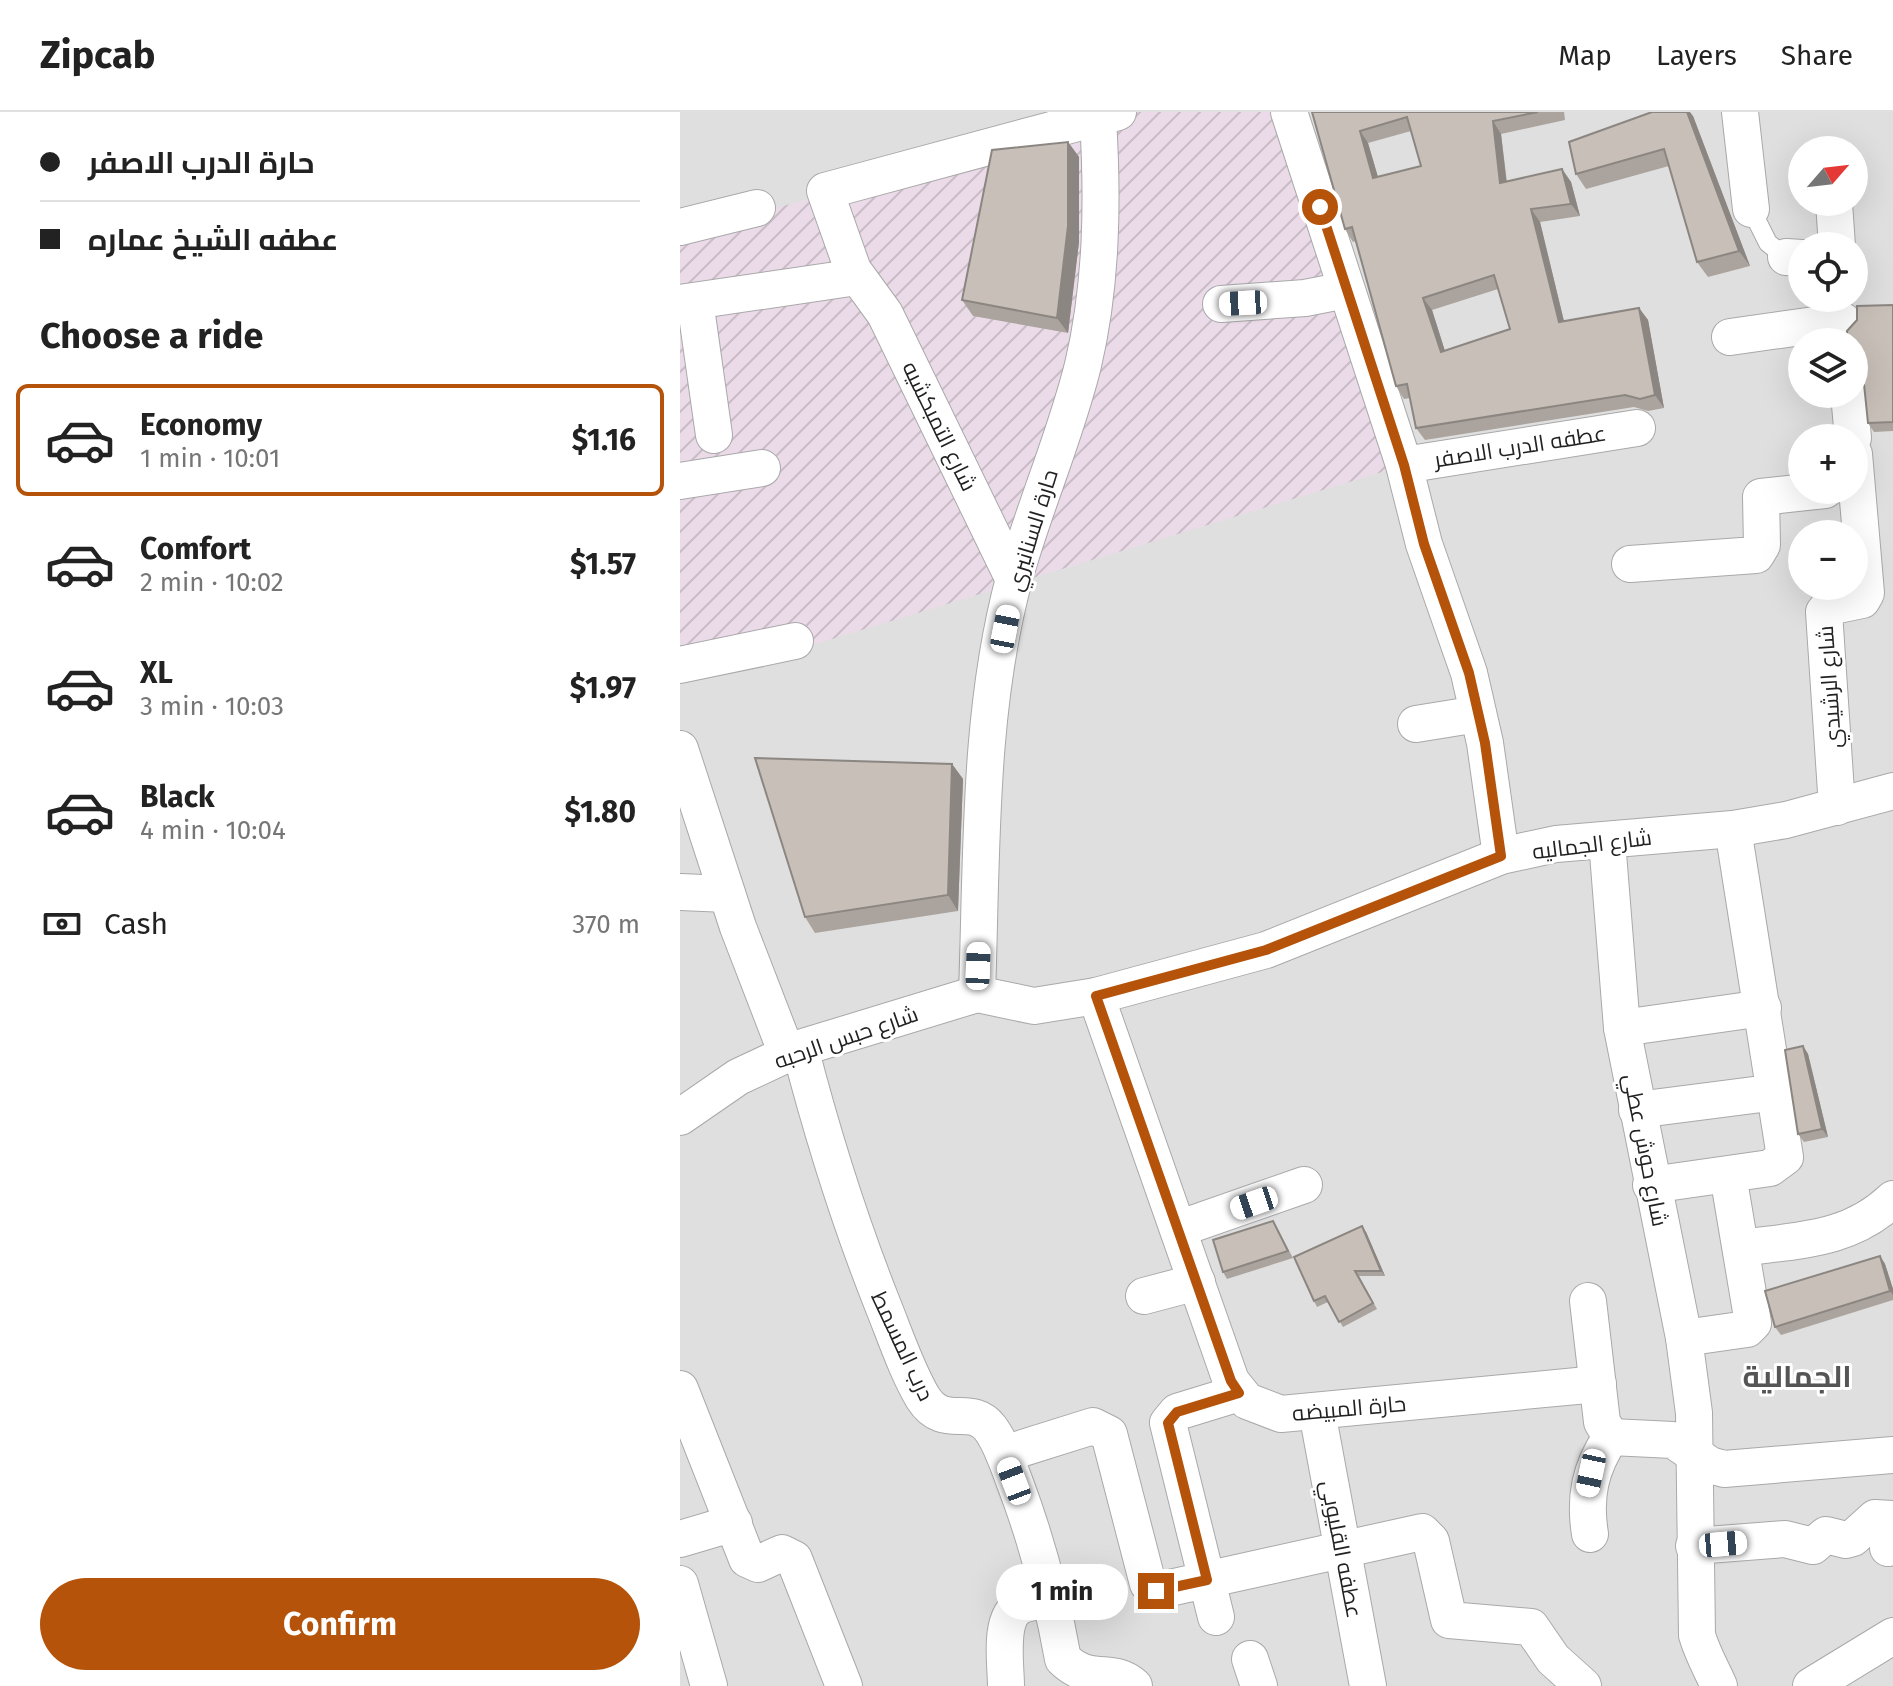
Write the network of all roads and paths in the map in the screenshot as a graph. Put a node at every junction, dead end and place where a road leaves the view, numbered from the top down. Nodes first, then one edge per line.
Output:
1 (1289, 112) edge
2 (1740, 112) edge
3 (1109, 115) edge
4 (757, 208) dead end
5 (1751, 209) joint
6 (680, 227) edge
7 (1788, 255) edge
8 (857, 277) junction
9 (1346, 290) junction
10 (688, 302) edge
11 (1221, 304) dead end
12 (1843, 320) edge
13 (1730, 337) dead end
14 (1637, 428) dead end
15 (714, 435) dead end
16 (1404, 465) junction
17 (762, 468) dead end
18 (680, 481) edge
19 (1788, 492) edge
20 (1852, 504) edge
21 (1630, 564) dead end
22 (1014, 580) junction
23 (795, 641) dead end
24 (680, 665) edge
25 (1478, 714) junction
26 (1416, 724) dead end
27 (680, 749) edge
28 (1893, 791) edge
29 (1837, 807) junction
30 (1733, 829) junction
31 (1607, 841) junction
32 (1501, 856) junction
33 (680, 892) edge
34 (727, 894) junction
35 (977, 994) junction
36 (1096, 996) junction
37 (1763, 1008) junction
38 (1622, 1028) junction
39 (794, 1051) junction
40 (1777, 1092) junction
41 (1637, 1110) junction
42 (680, 1117) edge
43 (1728, 1175) junction
44 (1304, 1185) dead end
45 (1651, 1185) junction
46 (1893, 1199) edge
47 (1178, 1229) junction
48 (1741, 1248) junction
49 (1197, 1282) junction
50 (1144, 1296) dead end
51 (1588, 1301) dead end
52 (1684, 1338) junction
53 (1598, 1384) junction
54 (680, 1389) edge
55 (1239, 1393) junction
56 (1317, 1412) junction
57 (1611, 1437) junction
58 (1004, 1454) junction
59 (1893, 1455) edge
60 (1696, 1457) junction
61 (734, 1523) junction
62 (1590, 1534) dead end
63 (1891, 1538) edge
64 (680, 1539) edge
65 (1694, 1546) junction
66 (1342, 1549) junction
67 (1207, 1580) junction
68 (680, 1584) edge
69 (1052, 1599) junction
70 (1216, 1617) dead end
71 (1893, 1636) edge
72 (1358, 1683) edge
73 (709, 1686) edge
74 (844, 1686) edge
75 (1006, 1686) edge
76 (1134, 1686) edge
77 (1583, 1686) edge
78 (1719, 1686) edge
79 (1811, 1686) edge

1 - 9 street
2 - 5 street
3 - 8 street, شارع التمبكشيه
3 - 22 street, حارة السنانيري
4 - 6 street
5 - 7 lane
8 - 10 street
8 - 22 street, شارع التمبكشيه
9 - 11 street
9 - 16 street
10 - 15 street
12 - 13 street
14 - 16 street, عطفه الدرب الاصفر
16 - 25 street
17 - 18 street
19 - 21 street
20 - 29 street, شارع الرشيدي
22 - 35 street, حارة السنانيري
23 - 24 street
25 - 26 street
25 - 32 street
27 - 34 street, درب المسمط
28 - 29 street, شارع الجماليه
29 - 30 street, شارع الجماليه
30 - 31 street, شارع الجماليه
30 - 37 street
31 - 32 street, شارع الجماليه
31 - 38 street, شارع حوش عطي
32 - 36 street, شارع الجماليه
33 - 34 street
34 - 39 street, درب المسمط
35 - 36 street, شارع الجماليه
35 - 39 street, شارع حبس الرحبه
36 - 47 street
37 - 38 street
37 - 40 street
38 - 41 street, شارع حوش عطي
39 - 42 street, شارع حبس الرحبه
39 - 58 street, درب المسمط
40 - 41 street
40 - 43 street
41 - 45 street, شارع حوش عطي
43 - 45 street
43 - 48 street
44 - 47 street
45 - 52 street, شارع حوش عطي
46 - 48 street
47 - 49 street
48 - 52 street
49 - 50 street
49 - 55 street
51 - 53 street
52 - 60 street, شارع حوش عطي
53 - 56 street, حارة المبيضه
53 - 57 street
54 - 61 street
55 - 56 street, حارة المبيضه
55 - 67 street
56 - 66 street, عطفه القليوبي
57 - 60 street
57 - 62 street
58 - 67 street
58 - 69 street, درب المسمط
59 - 60 street
60 - 65 street, شارع حوش عطي
61 - 64 street
61 - 74 street
63 - 65 street
65 - 78 street, شارع حوش عطي
66 - 67 street
66 - 72 street, عطفه القليوبي
66 - 77 street
67 - 70 street
68 - 73 street
69 - 75 street
69 - 76 street, درب المسمط
71 - 79 street

